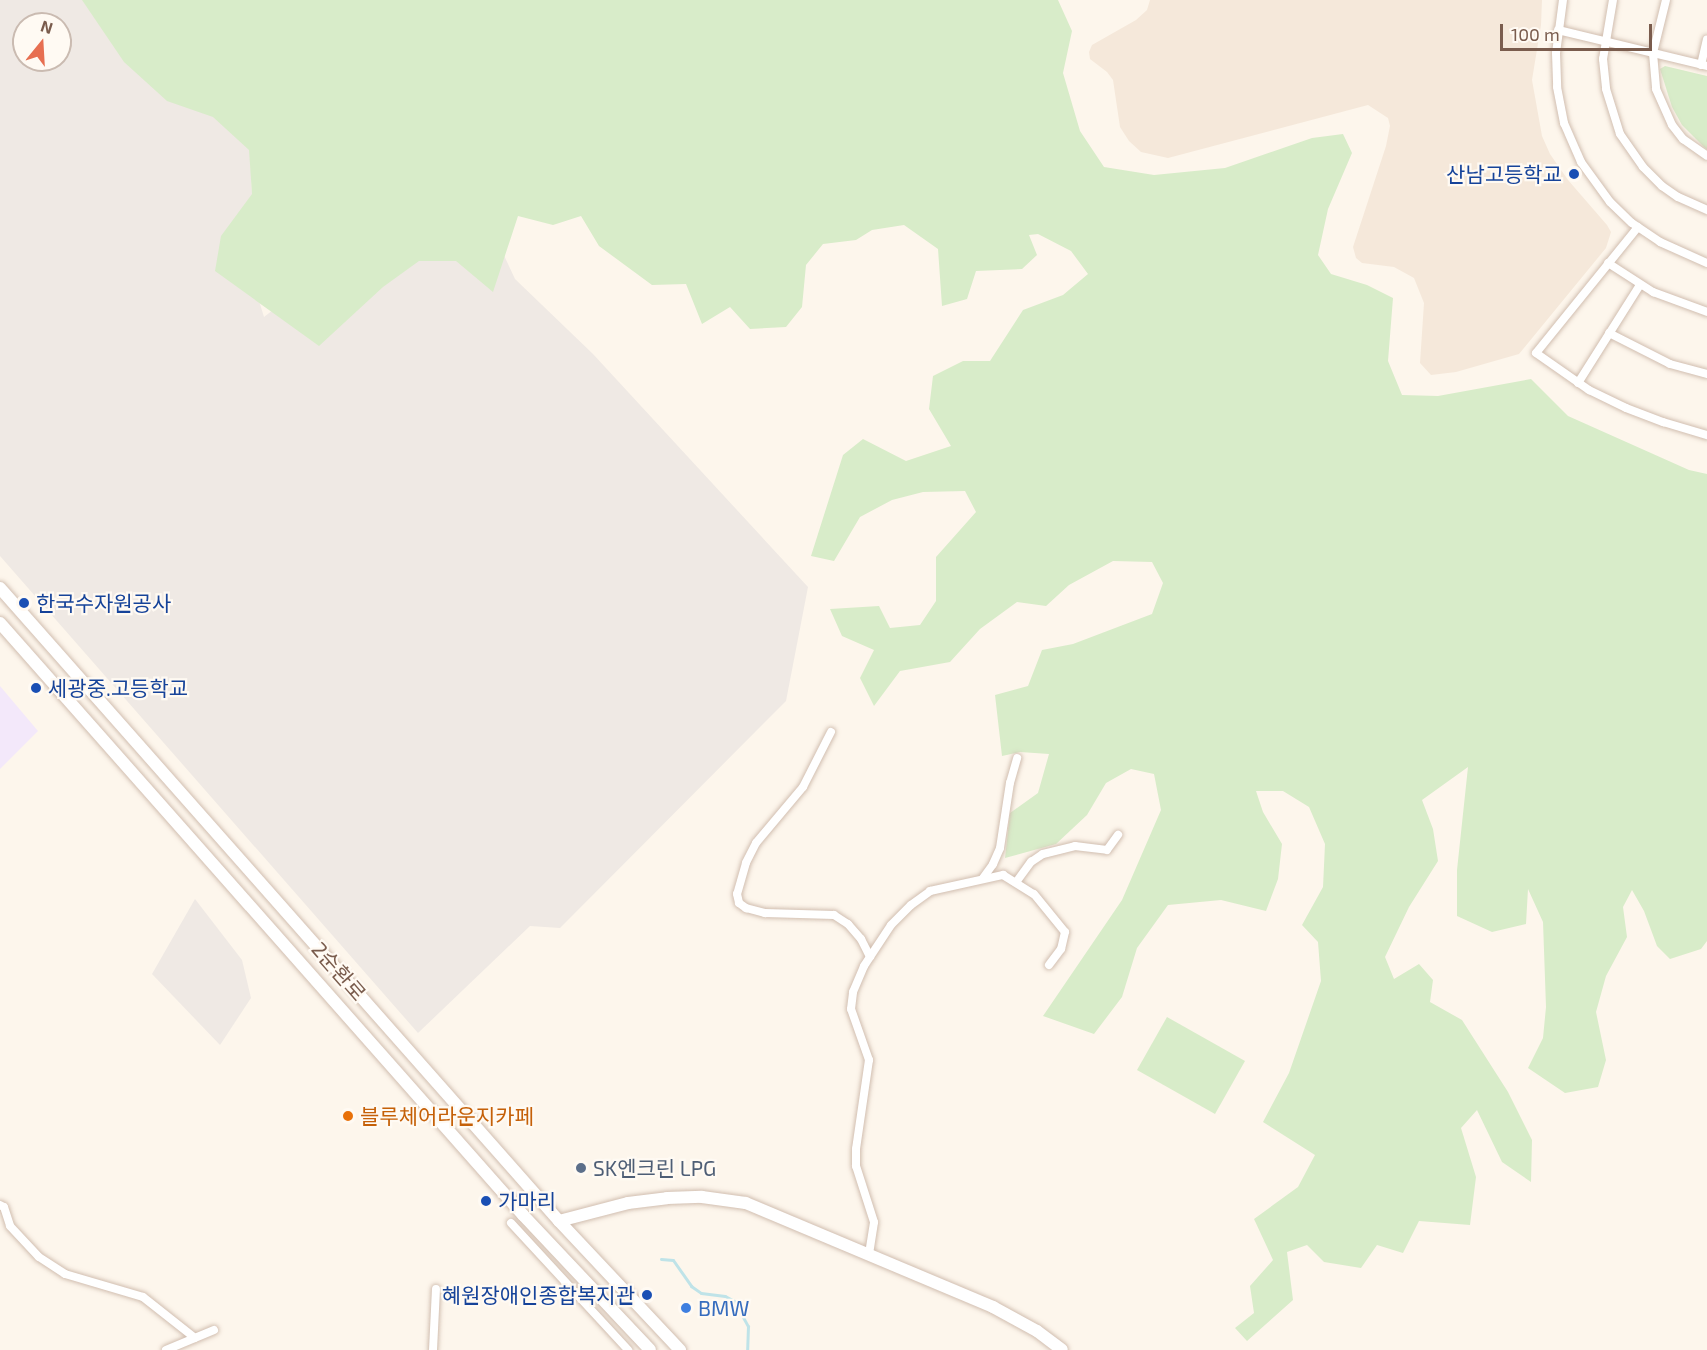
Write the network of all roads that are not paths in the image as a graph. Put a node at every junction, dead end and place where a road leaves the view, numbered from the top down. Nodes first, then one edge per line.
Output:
1 (1563, 0) edge
2 (1613, 0) edge
3 (1666, 0) edge
4 (1558, 30) junction
5 (1707, 40) edge
6 (1604, 41) junction
7 (1653, 53) junction
8 (1704, 66) edge
9 (1707, 156) edge
10 (1707, 210) edge
11 (1638, 227) junction
12 (1608, 263) junction
13 (1707, 263) edge
14 (1640, 285) junction
15 (1707, 312) edge
16 (1609, 333) junction
17 (1707, 374) edge
18 (1578, 383) junction
19 (1707, 435) edge
20 (0, 588) edge
21 (0, 623) edge
22 (831, 732) dead end
23 (1017, 758) dead end
24 (1118, 835) dead end
25 (982, 878) junction
26 (1017, 881) junction
27 (870, 957) junction
28 (1050, 964) dead end
29 (0, 1205) edge
30 (559, 1221) junction
31 (511, 1223) dead end
32 (869, 1254) junction
33 (436, 1289) dead end
34 (214, 1330) dead end
35 (195, 1338) junction
36 (166, 1350) edge
37 (433, 1350) edge
38 (628, 1350) edge
39 (650, 1350) edge
40 (680, 1350) edge
41 (1062, 1350) edge

1 - 4 street
2 - 6 street
3 - 7 street
4 - 6 street
4 - 11 street
5 - 8 street
6 - 7 street
6 - 10 street
7 - 8 street
7 - 9 street
11 - 12 street
11 - 13 street
12 - 14 street
12 - 18 street
14 - 15 street
14 - 16 street
16 - 17 street
16 - 18 street
18 - 19 street
20 - 30 street, 2순환로
21 - 39 street, 2순환로
22 - 27 street
23 - 25 street
24 - 26 street
25 - 26 street
25 - 27 street
26 - 28 street
27 - 32 street
29 - 35 street
30 - 32 street
30 - 40 street, 2순환로
31 - 38 street
32 - 41 street
33 - 37 street
34 - 35 street
35 - 36 street

